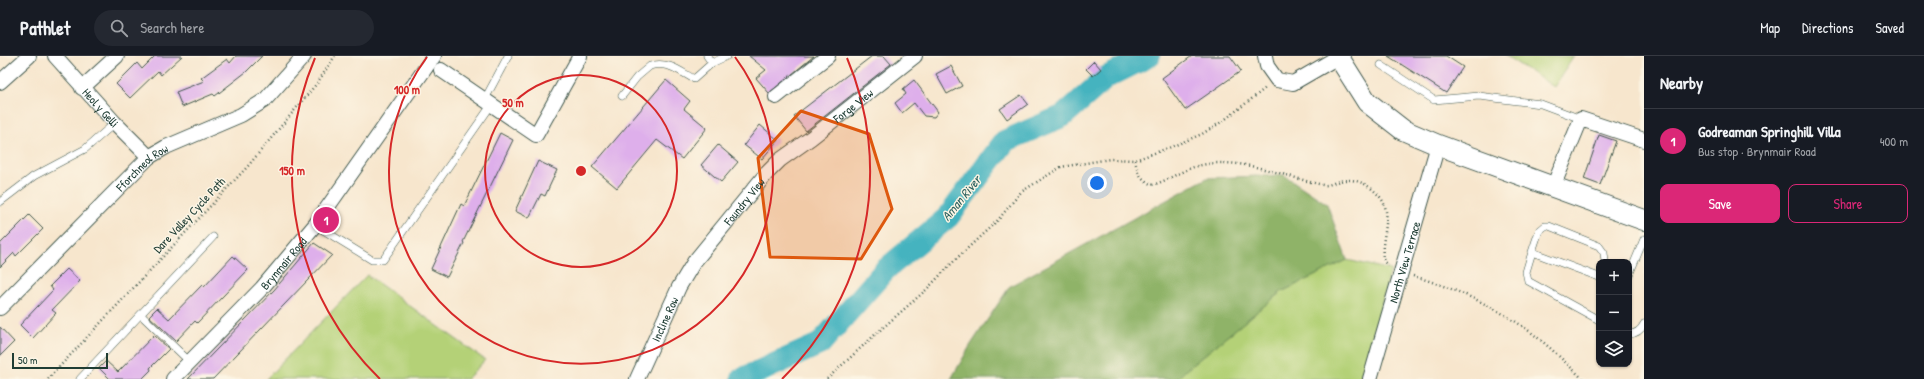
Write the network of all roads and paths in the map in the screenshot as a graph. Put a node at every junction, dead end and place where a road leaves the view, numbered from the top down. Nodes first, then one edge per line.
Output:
1 (29, 56) edge
2 (55, 56) edge
3 (117, 56) edge
4 (304, 56) edge
5 (335, 56) edge
6 (434, 56) edge
7 (508, 56) edge
8 (580, 56) edge
9 (707, 56) edge
10 (727, 56) edge
11 (828, 56) edge
12 (1265, 56) edge
13 (1338, 57) edge
14 (911, 59) edge
15 (712, 63) junction
16 (1381, 65) dead end
17 (441, 70) dead end
18 (1276, 80) junction
19 (0, 82) edge
20 (82, 88) junction
21 (622, 96) dead end
22 (776, 96) dead end
23 (488, 102) junction
24 (1581, 119) junction
25 (115, 123) junction
26 (1644, 140) edge
27 (1438, 145) junction
28 (798, 146) joint
29 (149, 157) junction
30 (1135, 160) junction
31 (1553, 187) junction
32 (0, 202) edge
33 (1644, 220) edge
34 (315, 225) junction
35 (213, 237) dead end
36 (1644, 239) edge
37 (1532, 252) junction
38 (1605, 259) edge
39 (694, 262) joint
40 (1632, 268) edge
41 (1401, 272) junction
42 (1596, 276) edge
43 (0, 308) edge
44 (141, 315) junction
45 (1596, 318) edge
46 (1644, 324) edge
47 (1632, 334) edge
48 (190, 362) junction
49 (48, 379) edge
50 (80, 379) edge
51 (173, 379) edge
52 (637, 379) edge
53 (828, 379) edge
54 (1370, 379) edge
55 (1583, 379) edge

1 - 19 street
2 - 20 street, Heol y Gelli
3 - 20 street
4 - 29 street, Fforchneol Row
5 - 49 path, Dare Valley Cycle Path
6 - 34 street, Brynmair Road
7 - 23 lane
8 - 23 street
9 - 15 lane
10 - 15 lane
11 - 22 street
12 - 18 street
13 - 18 street
13 - 27 main road
14 - 28 street, Forge View
15 - 21 lane
16 - 24 lane
17 - 23 street
18 - 30 path
20 - 25 street, Heol y Gelli
23 - 34 lane
24 - 26 street
24 - 31 street
25 - 29 street, Heol y Gelli
25 - 32 lane
27 - 31 main road
27 - 41 street, North View Terrace
28 - 39 street, Foundry View
29 - 43 street, Fforchneol Row
30 - 41 path
30 - 53 path
31 - 33 main road
34 - 48 street, Brynmair Road
35 - 44 lane
36 - 40 lane
37 - 38 lane
37 - 42 lane
37 - 45 lane
39 - 52 street, Incline Row
41 - 54 street, North View Terrace
41 - 55 path
44 - 48 lane
44 - 50 lane
46 - 47 lane
48 - 51 street, Brynmair Road

